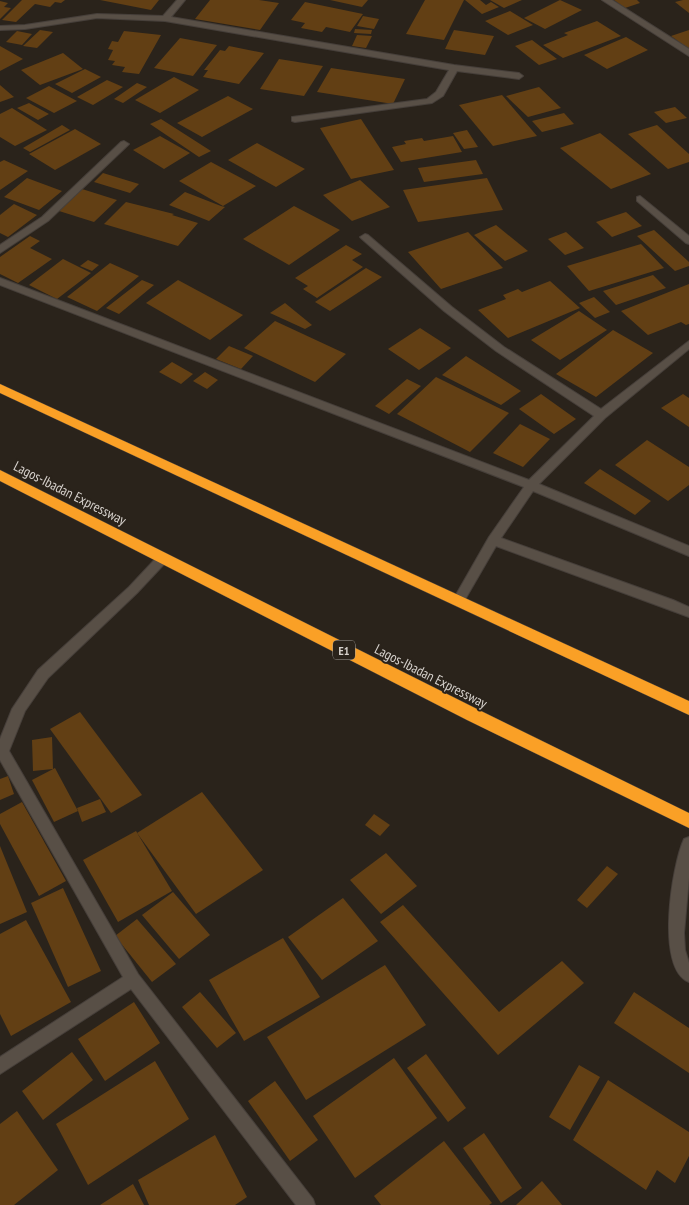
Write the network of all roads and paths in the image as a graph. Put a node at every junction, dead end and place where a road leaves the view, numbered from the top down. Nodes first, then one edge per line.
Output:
1 (181, 0) edge
2 (606, 0) edge
3 (165, 19) junction
4 (0, 28) edge
5 (689, 53) edge
6 (454, 68) junction
7 (519, 76) dead end
8 (295, 120) dead end
9 (124, 144) dead end
10 (640, 200) dead end
11 (365, 236) dead end
12 (689, 241) edge
13 (0, 250) edge
14 (0, 281) edge
15 (689, 344) edge
16 (0, 388) edge
17 (602, 416) junction
18 (0, 475) edge
19 (531, 485) junction
20 (493, 540) junction
21 (689, 551) edge
22 (163, 558) junction
23 (459, 600) junction
24 (689, 612) edge
25 (689, 708) edge
26 (1, 751) edge
27 (689, 821) edge
28 (689, 843) edge
29 (689, 976) edge
30 (133, 978) junction
31 (0, 1066) edge
32 (307, 1205) edge

1 - 3 street
2 - 5 street
3 - 4 street
3 - 6 street
6 - 7 street
6 - 8 street
9 - 13 street
10 - 12 street
11 - 17 street
14 - 19 street
15 - 17 street
16 - 23 highway
17 - 19 street
18 - 22 highway, Lagos-Ibadan Expressway / E1
19 - 20 street
19 - 21 street
20 - 23 street
20 - 24 street
22 - 26 street
22 - 27 highway, Lagos-Ibadan Expressway / E1
23 - 25 highway
26 - 30 street
28 - 29 street
30 - 31 street
30 - 32 street

